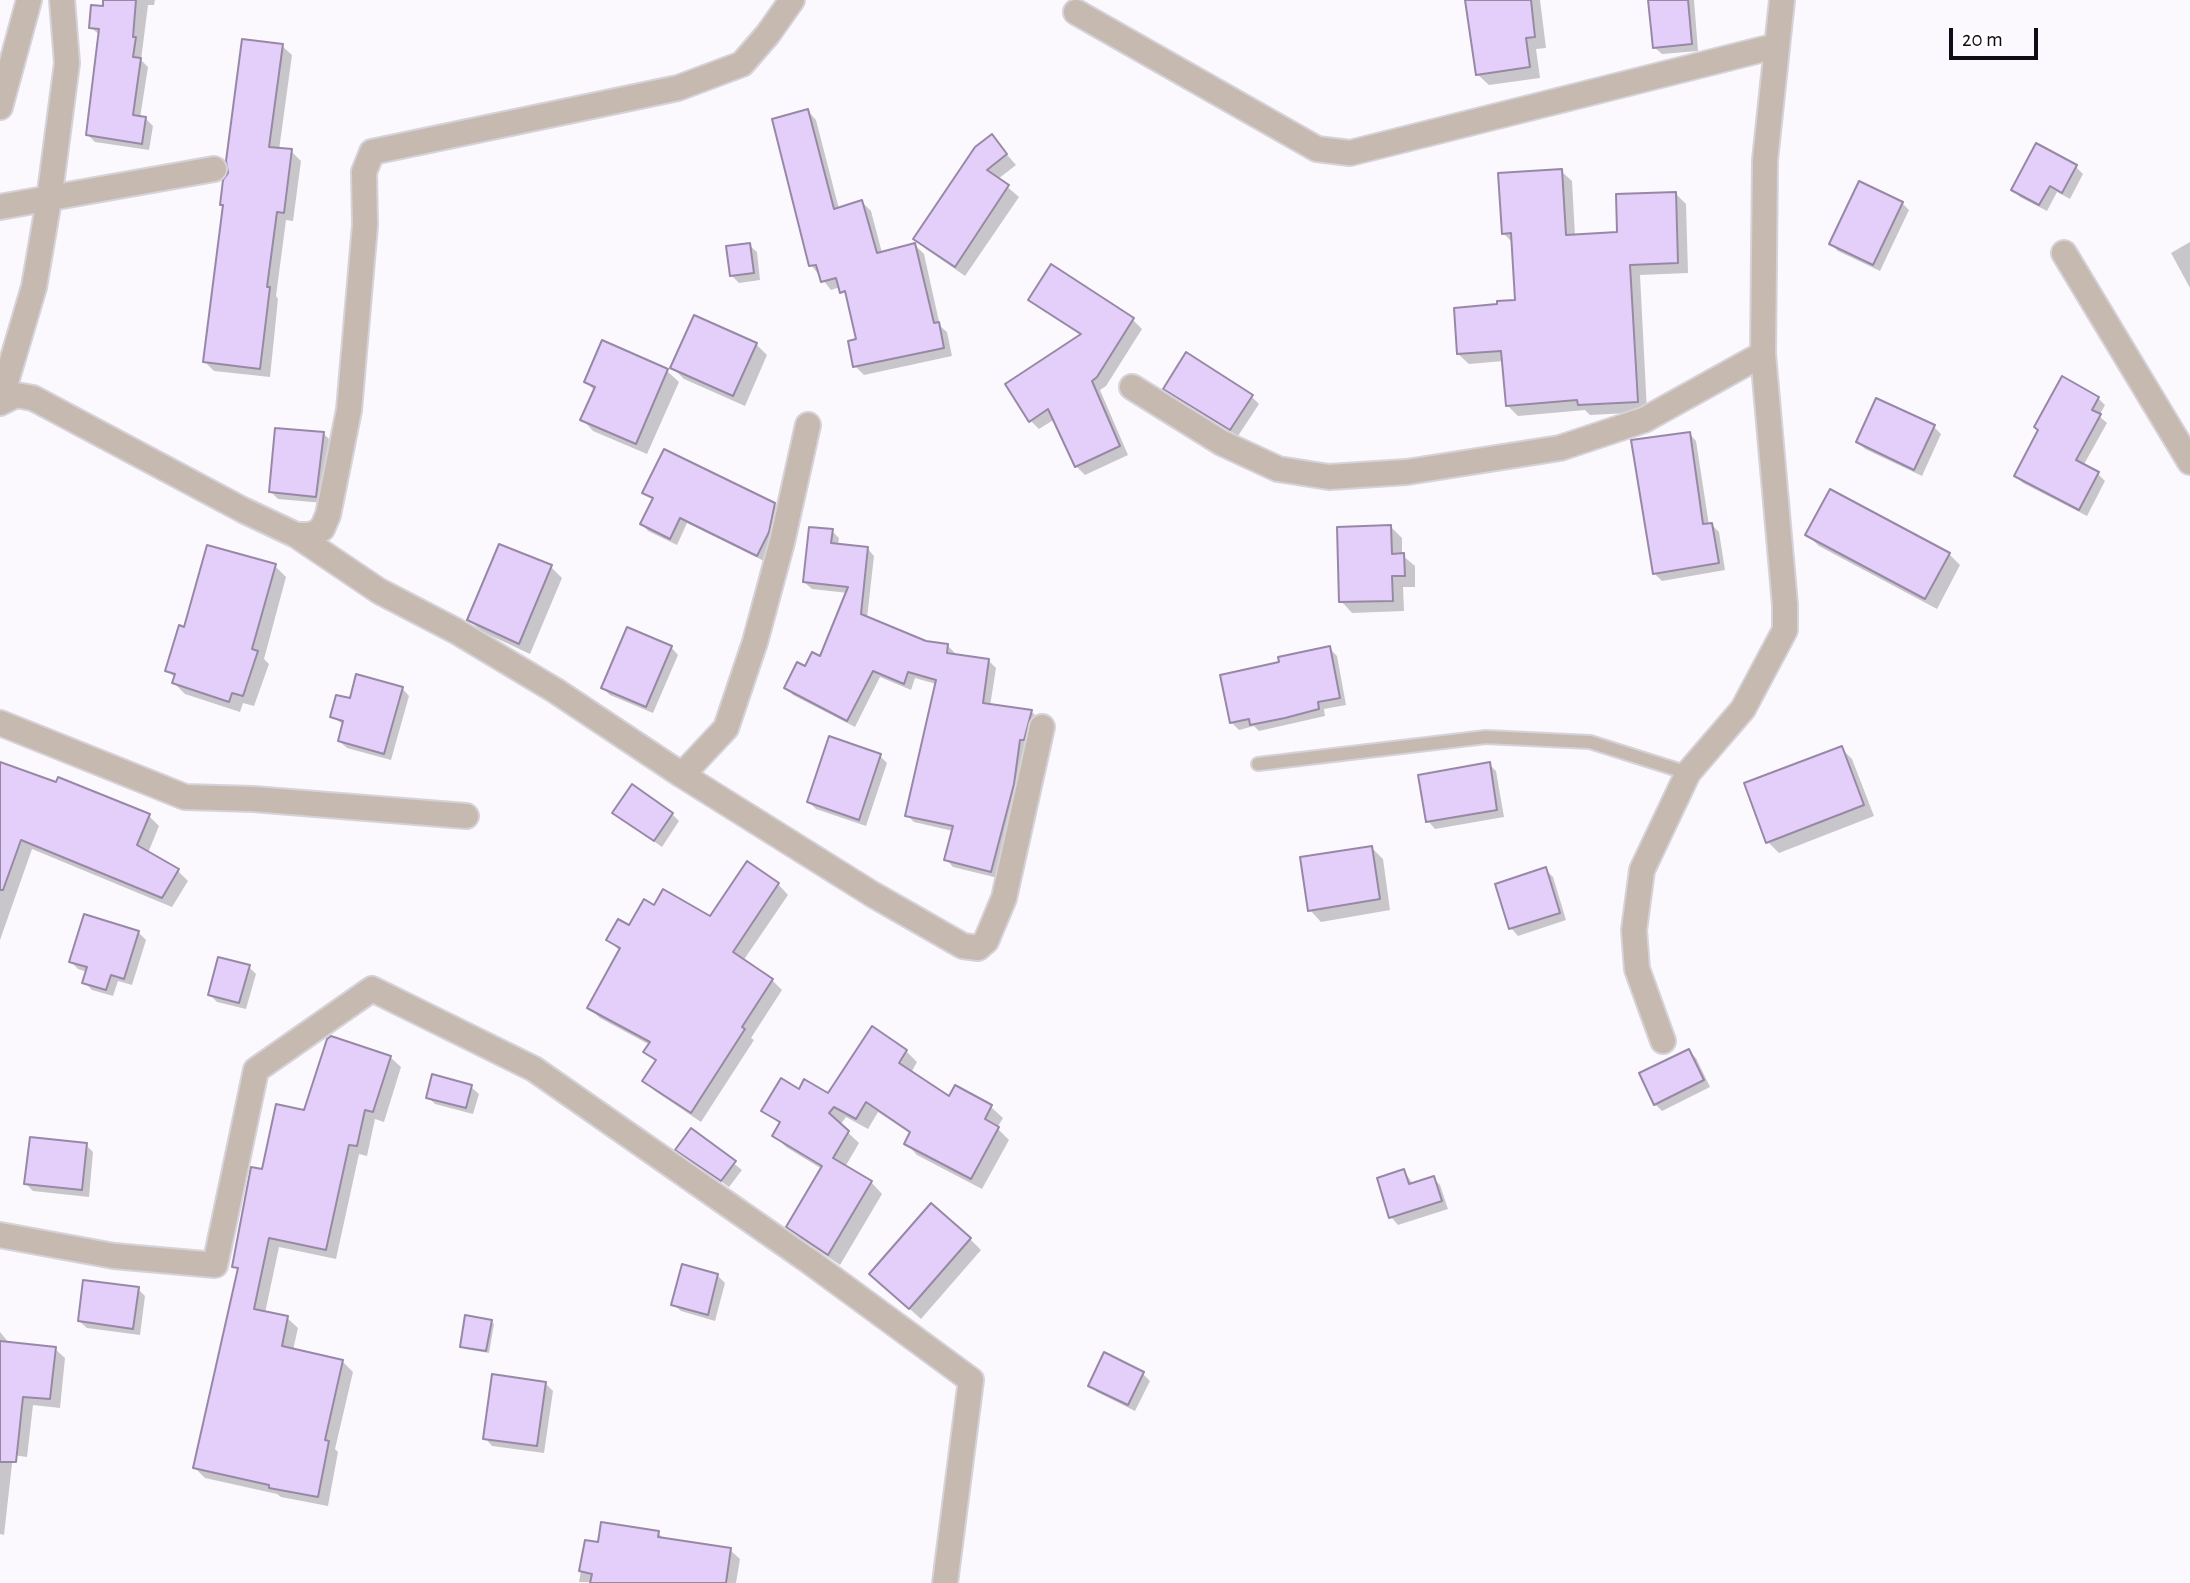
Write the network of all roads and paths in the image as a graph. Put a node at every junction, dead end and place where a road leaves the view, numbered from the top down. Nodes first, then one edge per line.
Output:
1 (29, 0) edge
2 (62, 0) edge
3 (792, 0) edge
4 (1782, 0) edge
5 (1076, 12) dead end
6 (1776, 46) junction
7 (0, 107) edge
8 (214, 169) dead end
9 (49, 200) junction
10 (0, 207) edge
11 (2064, 253) dead end
12 (1763, 354) junction
13 (1132, 387) dead end
14 (0, 402) edge
15 (808, 425) dead end
16 (2190, 462) edge
17 (296, 535) junction
18 (0, 723) edge
19 (1042, 727) dead end
20 (1258, 764) dead end
21 (1688, 772) junction
22 (682, 775) junction
23 (466, 817) dead end
24 (1663, 1041) dead end
25 (0, 1235) edge
26 (945, 1583) edge

1 - 7 street
2 - 9 street
3 - 17 street
4 - 6 street
5 - 6 street
6 - 12 street
8 - 9 street
9 - 10 street
9 - 14 street
11 - 16 street
12 - 13 street
12 - 21 street
14 - 17 street
15 - 22 street
17 - 22 street
18 - 23 street
19 - 22 street
20 - 21 lane
21 - 24 street
25 - 26 street

